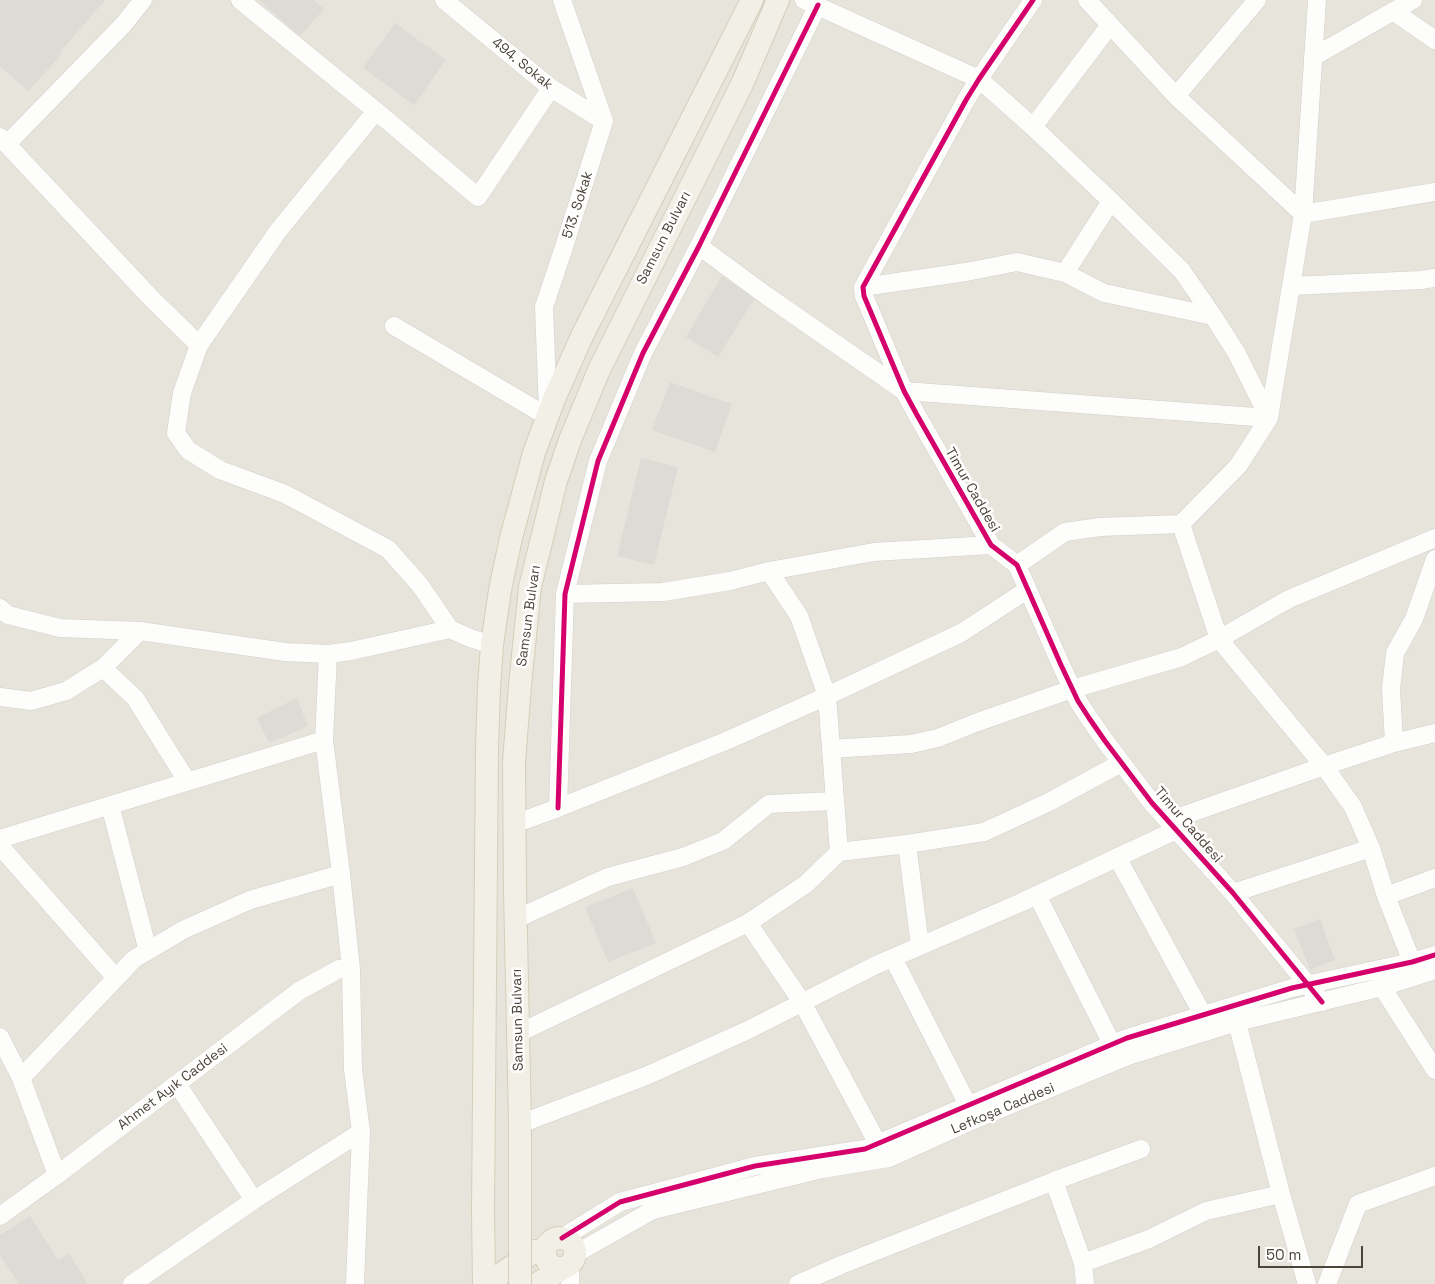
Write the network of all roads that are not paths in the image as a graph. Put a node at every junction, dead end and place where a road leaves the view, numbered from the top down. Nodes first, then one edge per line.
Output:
1 (143, 0) edge
2 (240, 0) edge
3 (444, 0) edge
4 (562, 0) edge
5 (751, 0) edge
6 (778, 0) edge
7 (1033, 0) edge
8 (1087, 0) edge
9 (1257, 0) edge
10 (1317, 0) edge
11 (1413, 0) edge
12 (811, 3) edge
13 (1392, 11) junction
14 (1110, 25) junction
15 (1435, 40) edge
16 (1313, 57) junction
17 (978, 79) junction
18 (551, 88) junction
19 (1176, 96) junction
20 (376, 111) junction
21 (604, 121) junction
22 (1033, 127) junction
23 (4, 140) edge
24 (1435, 192) edge
25 (1110, 201) junction
26 (1303, 214) junction
27 (699, 246) junction
28 (1065, 273) junction
29 (1435, 278) edge
30 (1291, 286) junction
31 (863, 287) junction
32 (1213, 316) junction
33 (394, 326) dead end
34 (198, 345) junction
35 (904, 391) junction
36 (548, 417) junction
37 (1269, 418) junction
38 (1181, 524) junction
39 (1435, 538) edge
40 (991, 545) junction
41 (1435, 559) edge
42 (1017, 565) junction
43 (769, 571) junction
44 (1027, 590) junction
45 (566, 594) junction
46 (0, 608) edge
47 (450, 629) junction
48 (140, 631) junction
49 (1219, 639) junction
50 (492, 645) junction
51 (328, 654) junction
52 (103, 668) junction
53 (1072, 689) junction
54 (827, 696) junction
55 (0, 698) edge
56 (1435, 733) edge
57 (324, 740) junction
58 (1394, 743) junction
59 (831, 749) junction
60 (1121, 763) junction
61 (1324, 766) junction
62 (186, 781) junction
63 (835, 802) junction
64 (110, 805) junction
65 (558, 808) junction
66 (514, 824) junction
67 (1172, 826) junction
68 (0, 839) edge
69 (907, 844) junction
70 (0, 846) edge
71 (1371, 848) junction
72 (839, 852) junction
73 (1117, 857) junction
74 (341, 874) junction
75 (1435, 878) edge
76 (1233, 893) junction
77 (1037, 895) junction
78 (1386, 896) junction
79 (516, 919) junction
80 (748, 923) junction
81 (920, 946) junction
82 (148, 950) junction
83 (1435, 955) edge
84 (893, 958) junction
85 (1412, 962) junction
86 (351, 969) junction
87 (1378, 969) junction
88 (1435, 970) edge
89 (116, 978) junction
90 (1308, 984) junction
91 (1382, 987) junction
92 (802, 1002) junction
93 (1322, 1002) junction
94 (1203, 1015) junction
95 (1238, 1022) junction
96 (519, 1034) junction
97 (0, 1037) edge
98 (1112, 1044) junction
99 (1435, 1070) edge
100 (20, 1078) junction
101 (177, 1084) junction
102 (968, 1106) junction
103 (520, 1124) junction
104 (361, 1132) junction
105 (878, 1144) junction
106 (1141, 1149) dead end
107 (58, 1175) junction
108 (1435, 1176) edge
109 (1054, 1181) junction
110 (1281, 1194) junction
111 (254, 1200) junction
112 (0, 1216) edge
113 (565, 1258) edge
114 (1083, 1263) junction
115 (132, 1284) edge
116 (355, 1284) edge
117 (485, 1284) edge
118 (520, 1284) edge
119 (537, 1284) edge
120 (798, 1284) edge
121 (1085, 1284) edge
122 (1307, 1284) edge
123 (1327, 1284) edge

1 - 23 street
2 - 20 street
3 - 18 street, 494. Sokak
4 - 21 street
5 - 36 main road
6 - 66 main road, Samsun Bulvarı
7 - 17 street
8 - 14 street
9 - 19 street
10 - 16 street
11 - 13 street
12 - 17 street
12 - 27 street
13 - 15 street
13 - 16 street
14 - 19 street
14 - 22 street
16 - 26 street
17 - 22 street
17 - 31 street
18 - 20 street
18 - 21 street, 494. Sokak
19 - 26 street
20 - 34 street
21 - 36 street, 513. Sokak
22 - 25 street
23 - 34 street
24 - 26 street
25 - 28 street
25 - 32 street
26 - 30 street
27 - 35 street
27 - 45 street
28 - 31 street
28 - 32 street
29 - 30 street
30 - 37 street
31 - 35 street, Timur Caddesi
32 - 37 street
33 - 36 street
34 - 47 street
35 - 37 street
35 - 40 street, Timur Caddesi
36 - 50 main road
37 - 38 street
38 - 42 street
38 - 49 street
39 - 49 street
40 - 42 street, Timur Caddesi
40 - 43 street
41 - 58 street
42 - 44 street, Timur Caddesi
43 - 45 street
43 - 54 street
44 - 53 street, Timur Caddesi
44 - 54 street
45 - 65 street
46 - 48 street
47 - 50 street
47 - 51 street
48 - 51 street
48 - 52 street
49 - 53 street
49 - 61 street
50 - 117 main road
51 - 57 street
52 - 55 street
52 - 62 street
53 - 59 street
53 - 60 street, Timur Caddesi
54 - 59 street
54 - 65 street
56 - 58 street
57 - 62 street
57 - 74 street
58 - 61 street
59 - 63 street
60 - 67 street, Timur Caddesi
60 - 69 street
61 - 67 street
61 - 71 street
62 - 64 street
63 - 72 street
63 - 79 street
64 - 68 street
64 - 82 street
65 - 66 street
66 - 79 main road, Samsun Bulvarı
67 - 73 street
67 - 76 street, Timur Caddesi
69 - 72 street
69 - 81 street
70 - 89 street
71 - 76 street
71 - 78 street
72 - 80 street
73 - 77 street
73 - 94 street
74 - 82 street
74 - 86 street
75 - 78 street
76 - 90 street, Timur Caddesi
77 - 81 street
77 - 98 street
78 - 85 street
79 - 96 main road, Samsun Bulvarı
80 - 92 street
80 - 96 street
81 - 84 street
82 - 89 street
83 - 85 street
84 - 92 street
84 - 102 street
85 - 87 street
86 - 101 street, Ahmet Ayık Caddesi
86 - 104 street
87 - 90 street
87 - 91 street
88 - 91 street, Lefkoşa Caddesi
89 - 100 street
90 - 93 street, Timur Caddesi
90 - 94 street
91 - 93 street, Lefkoşa Caddesi
91 - 99 street
92 - 103 street
92 - 105 street
93 - 95 street, Lefkoşa Caddesi
94 - 98 street
95 - 110 street
95 - 113 street, Lefkoşa Caddesi
96 - 103 main road, Samsun Bulvarı
97 - 100 street
98 - 102 street
100 - 107 street
101 - 107 street, Ahmet Ayık Caddesi
101 - 111 street
102 - 105 street
103 - 118 main road, Samsun Bulvarı, bridge
104 - 111 street
104 - 116 street
105 - 113 street
106 - 109 street
107 - 112 street, Ahmet Ayık Caddesi
108 - 123 street
109 - 114 street
109 - 120 street
110 - 114 street
110 - 122 street
111 - 115 street
113 - 117 main road
113 - 119 main road
114 - 121 street

